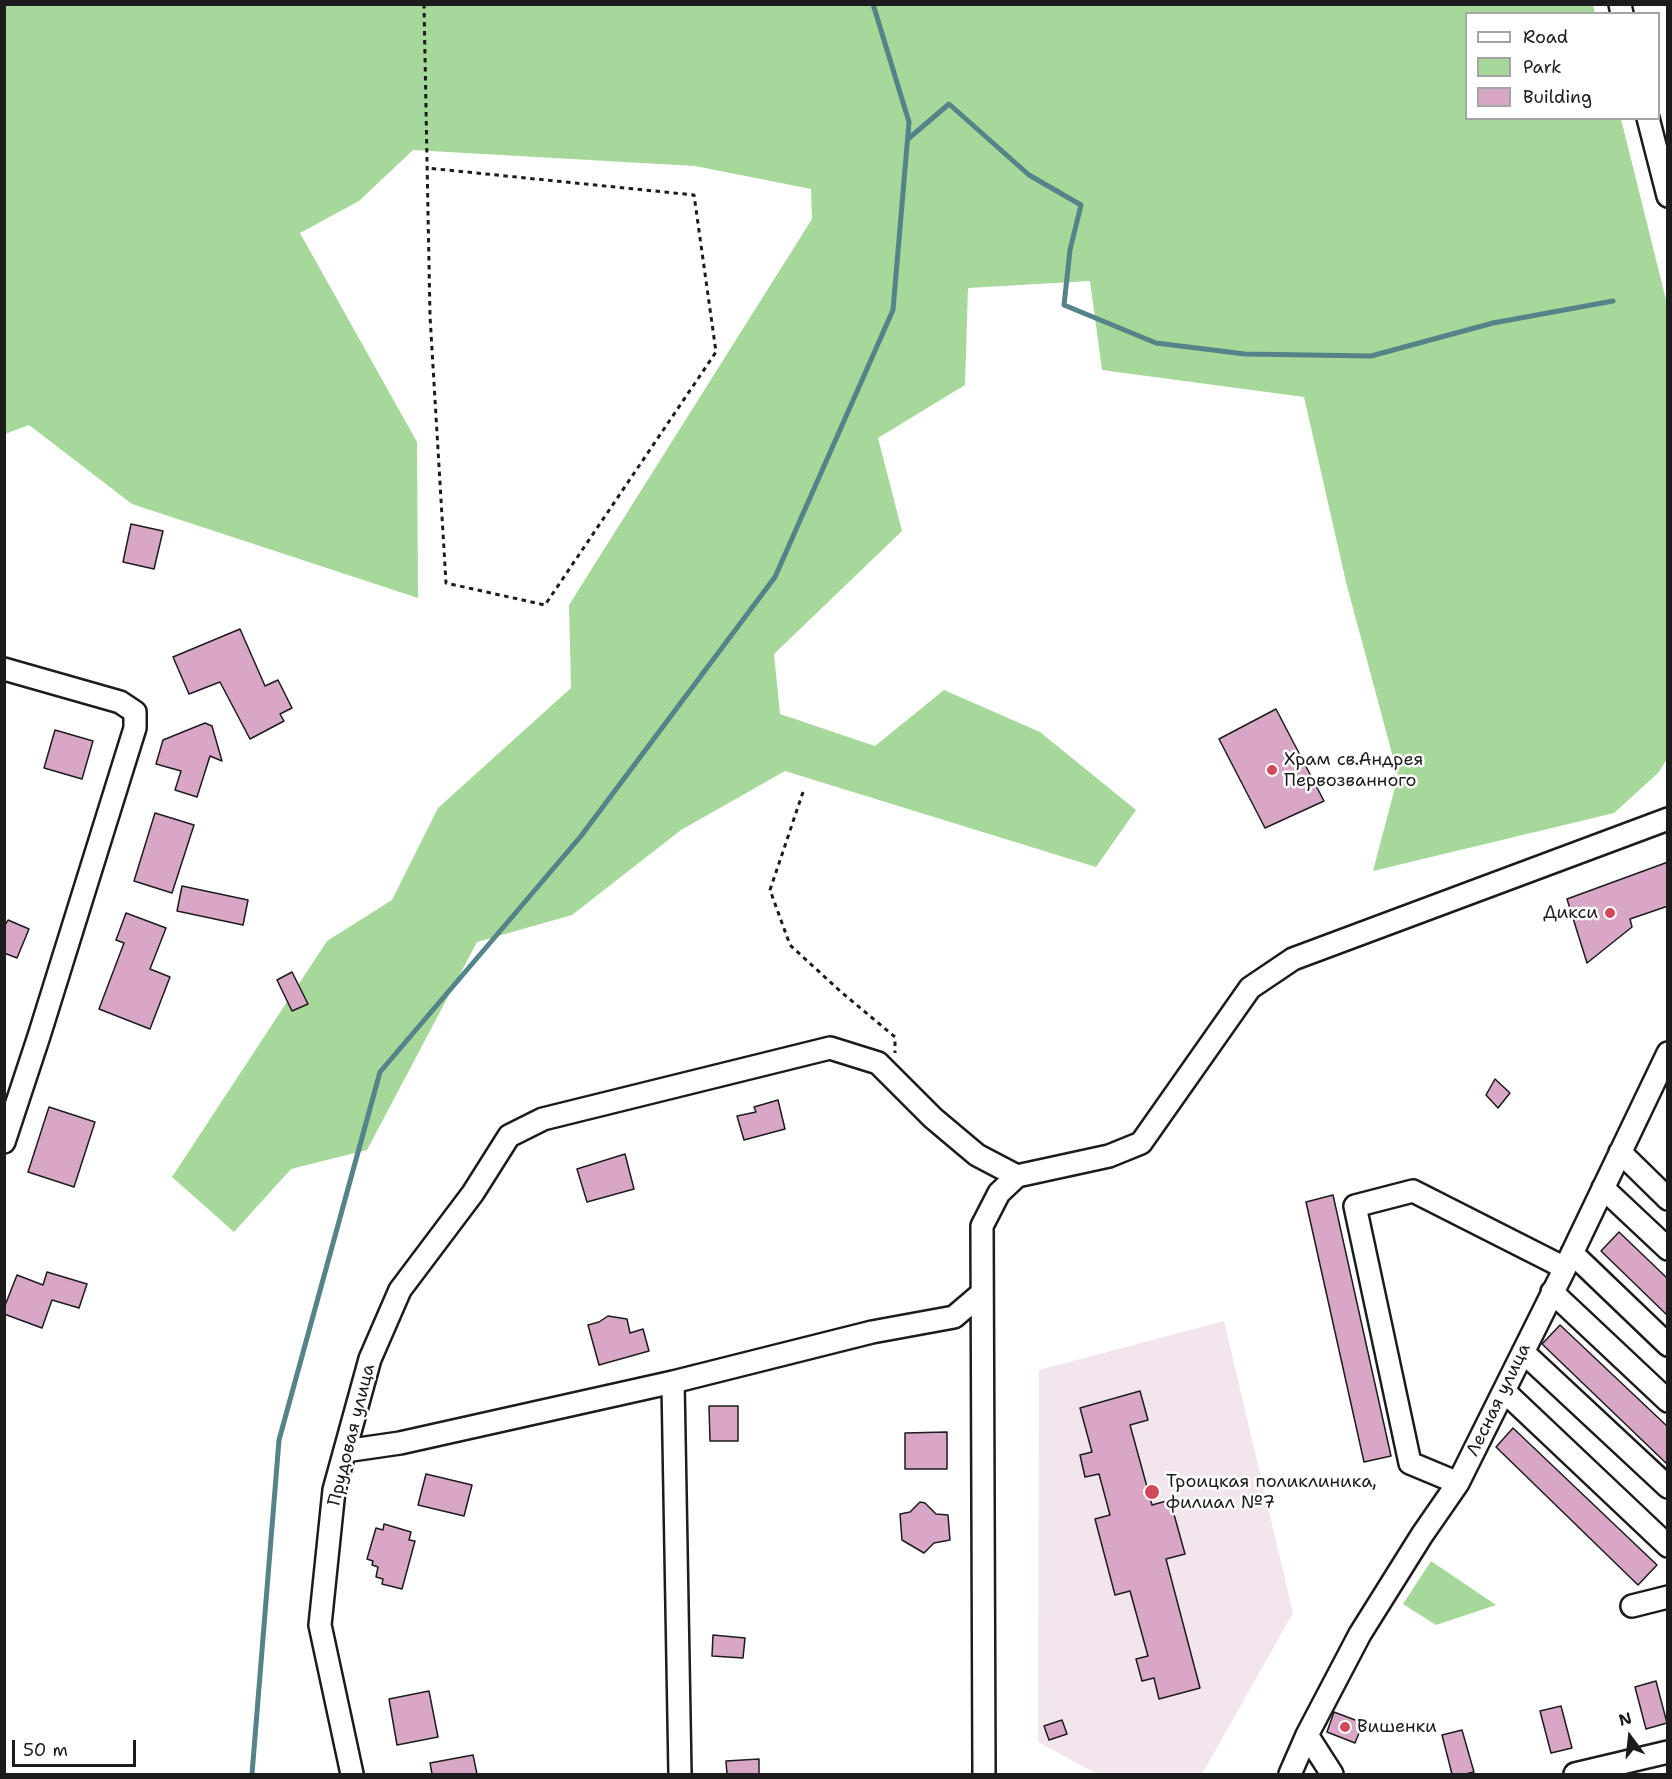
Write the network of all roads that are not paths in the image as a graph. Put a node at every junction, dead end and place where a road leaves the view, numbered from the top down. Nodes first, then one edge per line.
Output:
1 (1649, 120) edge
2 (1664, 166) edge
3 (1668, 196) edge
4 (4, 669) edge
5 (1668, 819) edge
6 (1668, 1053) edge
7 (4, 1143) edge
8 (1620, 1152) junction
9 (1017, 1176) junction
10 (1603, 1188) junction
11 (1668, 1198) edge
12 (1668, 1249) edge
13 (1568, 1260) junction
14 (1552, 1292) junction
15 (981, 1294) junction
16 (1668, 1345) edge
17 (1523, 1352) junction
18 (673, 1382) junction
19 (1504, 1390) junction
20 (1668, 1401) edge
21 (345, 1451) junction
22 (1458, 1483) junction
23 (1668, 1487) edge
24 (1668, 1546) edge
25 (1668, 1597) edge
26 (1632, 1606) dead end
27 (1307, 1735) junction
28 (1668, 1752) edge
29 (352, 1774) edge
30 (680, 1774) edge
31 (984, 1774) edge
32 (1290, 1774) edge
33 (1332, 1774) edge
34 (1575, 1774) edge

1 - 2 street
2 - 3 street
4 - 7 street
5 - 9 street
6 - 8 street, Лесная улица
8 - 10 street, Лесная улица
8 - 11 street
9 - 15 street
9 - 21 street, Прудовая улица
10 - 12 street
10 - 13 street, Лесная улица
13 - 14 street, Лесная улица
13 - 16 street
13 - 22 street
14 - 17 street, Лесная улица
14 - 20 street
15 - 18 street
15 - 31 street
17 - 19 street, Лесная улица
17 - 23 street
18 - 21 street
18 - 30 street
19 - 22 street, Лесная улица
19 - 24 street
21 - 29 street, Прудовая улица
22 - 27 street, Лесная улица
25 - 26 street
27 - 32 street, Лесная улица
27 - 33 street
28 - 34 street

